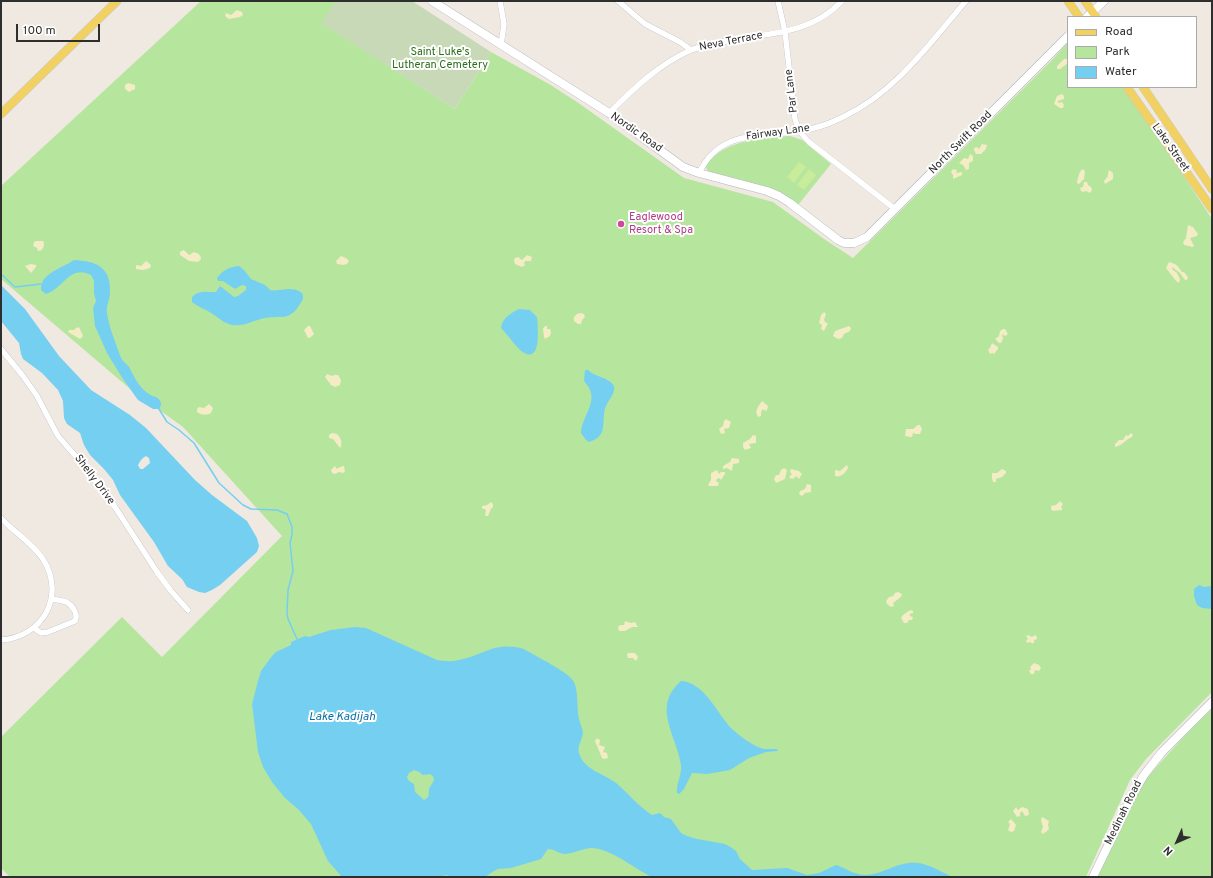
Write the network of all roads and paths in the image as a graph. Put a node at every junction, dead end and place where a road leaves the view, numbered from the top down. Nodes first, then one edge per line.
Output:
1 (117, 1) edge
2 (432, 1) edge
3 (500, 1) edge
4 (618, 1) edge
5 (778, 1) edge
6 (842, 1) edge
7 (966, 1) edge
8 (1068, 1) edge
9 (1085, 1) edge
10 (1104, 1) edge
11 (1092, 15) edge
12 (1078, 16) edge
13 (785, 32) junction
14 (1067, 37) edge
15 (501, 45) junction
16 (691, 50) junction
17 (1128, 88) edge
18 (1144, 88) edge
19 (609, 113) junction
20 (1, 114) edge
21 (799, 131) junction
22 (699, 173) junction
23 (1212, 189) edge
24 (895, 209) junction
25 (1212, 209) edge
26 (850, 243) joint
27 (1, 349) edge
28 (1, 518) edge
29 (51, 599) junction
30 (188, 610) dead end
31 (34, 628) junction
32 (1, 640) edge
33 (1212, 702) edge
34 (1094, 877) edge

1 - 20 main road
2 - 15 street, Nordic Road
3 - 15 street
4 - 16 street
5 - 13 street, Par Lane
6 - 13 street, Neva Terrace
7 - 21 street, Fairway Lane
8 - 12 main road
9 - 11 main road
10 - 11 street
13 - 16 street, Neva Terrace
13 - 21 street, Par Lane
14 - 24 street, North Swift Road
15 - 19 street, Nordic Road
16 - 19 street, Neva Terrace
17 - 25 main road, Lake Street
18 - 23 main road, Lake Street
19 - 22 street, Nordic Road
21 - 22 street, Fairway Lane
21 - 24 street
22 - 26 street, Nordic Road
24 - 26 street, North Swift Road
27 - 30 street, Shelly Drive
28 - 29 street
29 - 31 street
29 - 31 street
31 - 32 street
33 - 34 street, Medinah Road

